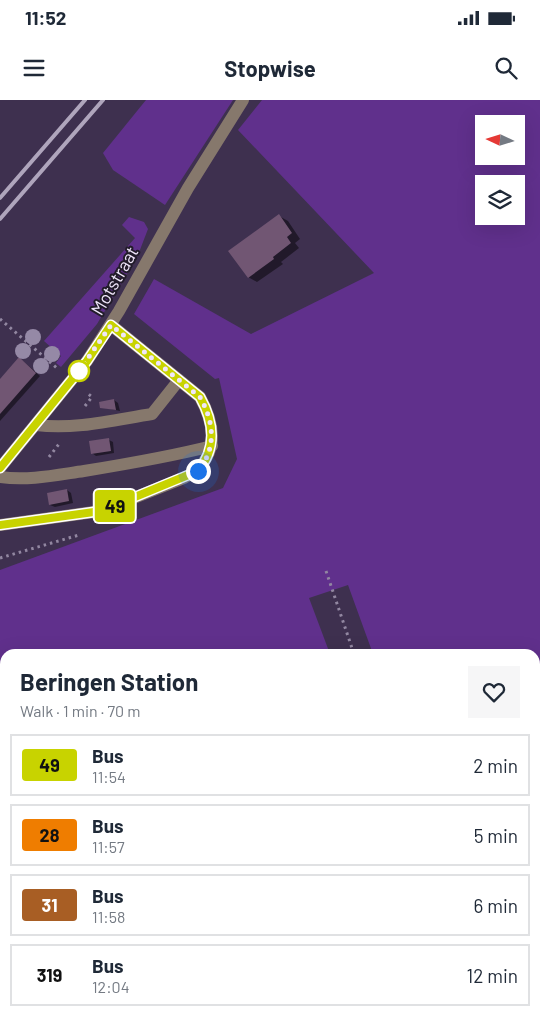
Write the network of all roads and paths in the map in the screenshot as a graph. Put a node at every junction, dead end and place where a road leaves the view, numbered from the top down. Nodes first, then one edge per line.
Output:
1 (244, 100) edge
2 (111, 325) junction
3 (179, 380) junction
4 (36, 425) junction
5 (212, 446) junction
6 (0, 468) edge
7 (0, 477) edge
8 (0, 525) edge
9 (326, 571) dead end
10 (352, 649) edge

1 - 2 street, Motstraat
2 - 3 street
2 - 4 street, Motstraat
3 - 4 street
3 - 5 street
4 - 6 street, Motstraat
5 - 7 street
5 - 8 street
9 - 10 path

